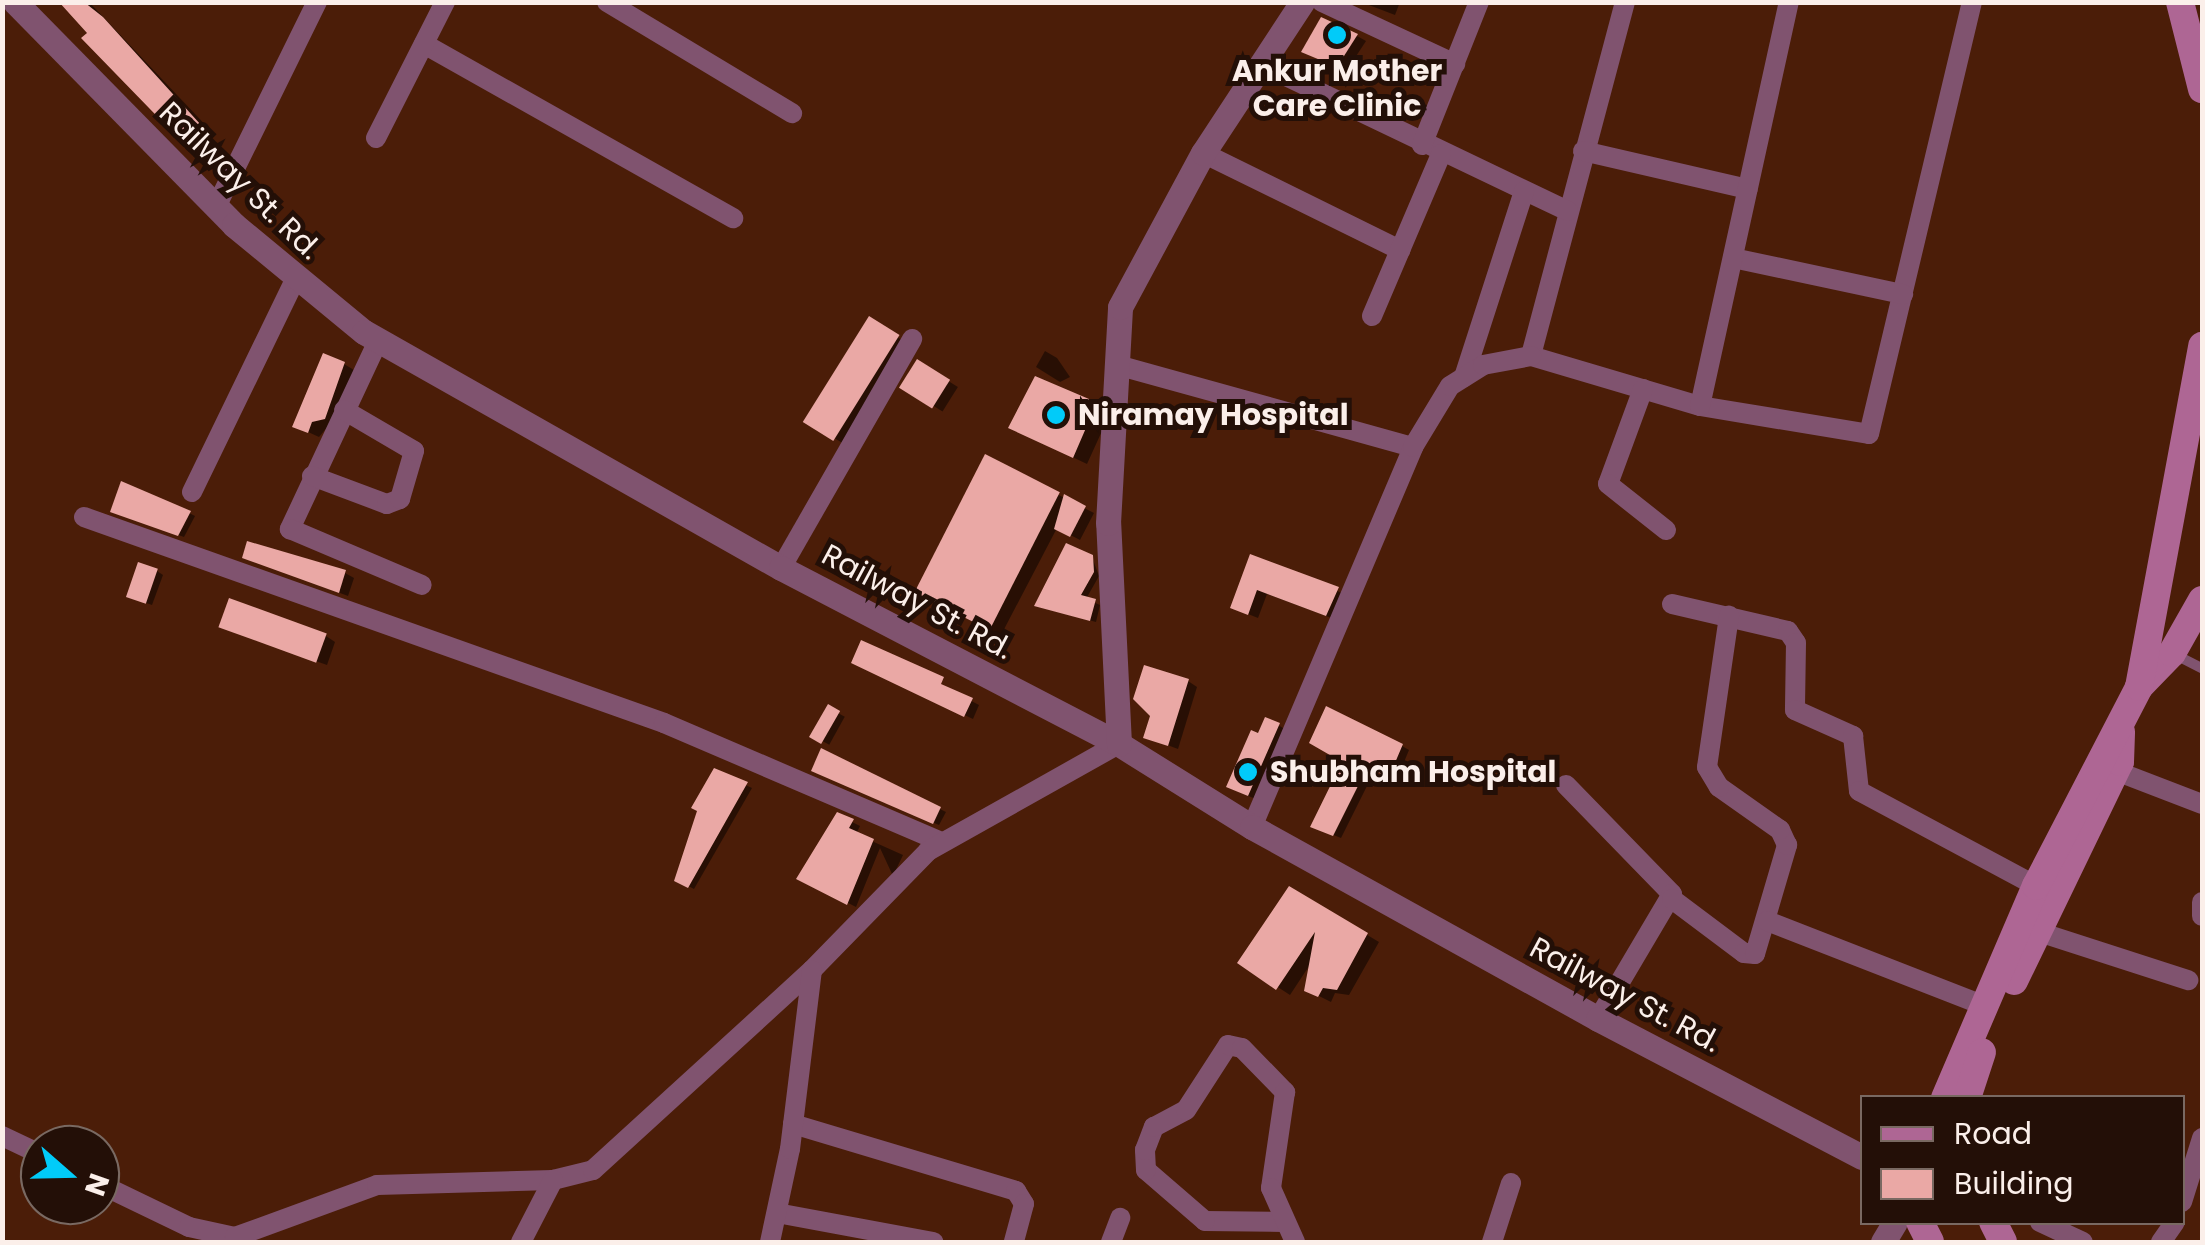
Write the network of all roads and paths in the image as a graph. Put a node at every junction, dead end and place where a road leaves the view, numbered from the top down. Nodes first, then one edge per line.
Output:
1 (15, 2) edge
2 (316, 2) edge
3 (445, 2) edge
4 (607, 2) edge
5 (1302, 2) edge
6 (1322, 2) edge
7 (1479, 2) edge
8 (1625, 2) edge
9 (1789, 2) edge
10 (1972, 2) edge
11 (2180, 2) edge
12 (2196, 30) edge
13 (424, 44) junction
14 (1455, 64) junction
15 (1263, 65) junction
16 (2202, 89) edge
17 (792, 113) dead end
18 (376, 138) dead end
19 (1432, 150) junction
20 (1583, 150) junction
21 (1203, 153) junction
22 (1748, 189) junction
23 (1524, 191) junction
24 (216, 207) junction
25 (1568, 211) junction
26 (733, 218) dead end
27 (1400, 250) junction
28 (1733, 258) junction
29 (295, 280) junction
30 (1902, 294) junction
31 (1372, 316) dead end
32 (912, 339) dead end
33 (378, 341) junction
34 (2202, 346) edge
35 (1530, 356) junction
36 (1117, 364) junction
37 (1464, 377) junction
38 (1643, 389) junction
39 (1700, 406) junction
40 (344, 410) junction
41 (1413, 447) junction
42 (312, 476) junction
43 (192, 492) dead end
44 (84, 517) dead end
45 (1666, 530) dead end
46 (782, 568) junction
47 (422, 585) dead end
48 (2202, 600) edge
49 (1672, 604) dead end
50 (1730, 616) junction
51 (2172, 653) junction
52 (2202, 668) edge
53 (2139, 687) junction
54 (2120, 732) junction
55 (1119, 744) junction
56 (2116, 771) junction
57 (1566, 785) dead end
58 (2202, 804) edge
59 (1252, 828) junction
60 (940, 842) junction
61 (2036, 886) junction
62 (1672, 900) junction
63 (2202, 902) edge
64 (2202, 916) edge
65 (1767, 921) junction
66 (2039, 932) junction
67 (812, 970) junction
68 (2188, 980) dead end
69 (1984, 1005) junction
70 (1598, 1018) junction
71 (1947, 1095) edge
72 (1969, 1095) edge
73 (793, 1124) junction
74 (2202, 1138) edge
75 (1860, 1157) edge
76 (552, 1180) junction
77 (1512, 1184) dead end
78 (2185, 1192) edge
79 (120, 1194) edge
80 (776, 1212) junction
81 (1120, 1218) dead end
82 (1284, 1222) junction
83 (2046, 1225) edge
84 (521, 1242) edge
85 (770, 1242) edge
86 (933, 1242) edge
87 (1014, 1242) edge
88 (1111, 1242) edge
89 (1294, 1242) edge
90 (1492, 1242) edge
91 (2083, 1242) edge

1 - 24 street, Railway St. Rd.
2 - 24 street
3 - 13 street
4 - 17 street
5 - 15 street
6 - 14 street
7 - 14 street
8 - 20 street
9 - 22 street
10 - 30 street
11 - 12 main road
12 - 16 main road
13 - 18 street
13 - 26 street
14 - 19 street
15 - 19 street
15 - 21 street
19 - 23 street
19 - 27 street
20 - 22 street
20 - 25 street
21 - 27 street
21 - 36 street
22 - 28 street
23 - 25 street
23 - 37 street
24 - 29 street, Railway St. Rd.
25 - 35 street
27 - 31 street
28 - 30 street
28 - 39 street
29 - 33 street, Railway St. Rd.
29 - 43 street
30 - 39 street
32 - 46 street
33 - 40 street
33 - 46 street, Railway St. Rd.
34 - 53 main road
35 - 37 street
35 - 38 street
36 - 41 street
36 - 55 street
37 - 41 street
38 - 39 street
38 - 45 street
40 - 42 street
40 - 42 street
41 - 59 street
42 - 47 street
44 - 60 street
46 - 55 street, Railway St. Rd.
48 - 51 main road
49 - 50 street
50 - 61 street
50 - 65 street
51 - 52 lane
51 - 53 main road
53 - 54 main road
54 - 56 main road
54 - 61 main road
55 - 59 street, Railway St. Rd.
55 - 60 street
56 - 58 street
56 - 66 main road
57 - 62 street
59 - 70 street, Railway St. Rd.
60 - 67 street
61 - 69 main road
62 - 65 street
62 - 70 street
63 - 64 street
65 - 69 street
66 - 68 street
66 - 72 main road
67 - 73 street
67 - 76 street
69 - 71 main road
70 - 75 street, Railway St. Rd.
73 - 80 street
73 - 87 street
74 - 78 street
76 - 79 street
76 - 84 street
77 - 90 street
80 - 85 street
80 - 86 street
81 - 88 street
82 - 82 street
82 - 89 street
83 - 91 street

